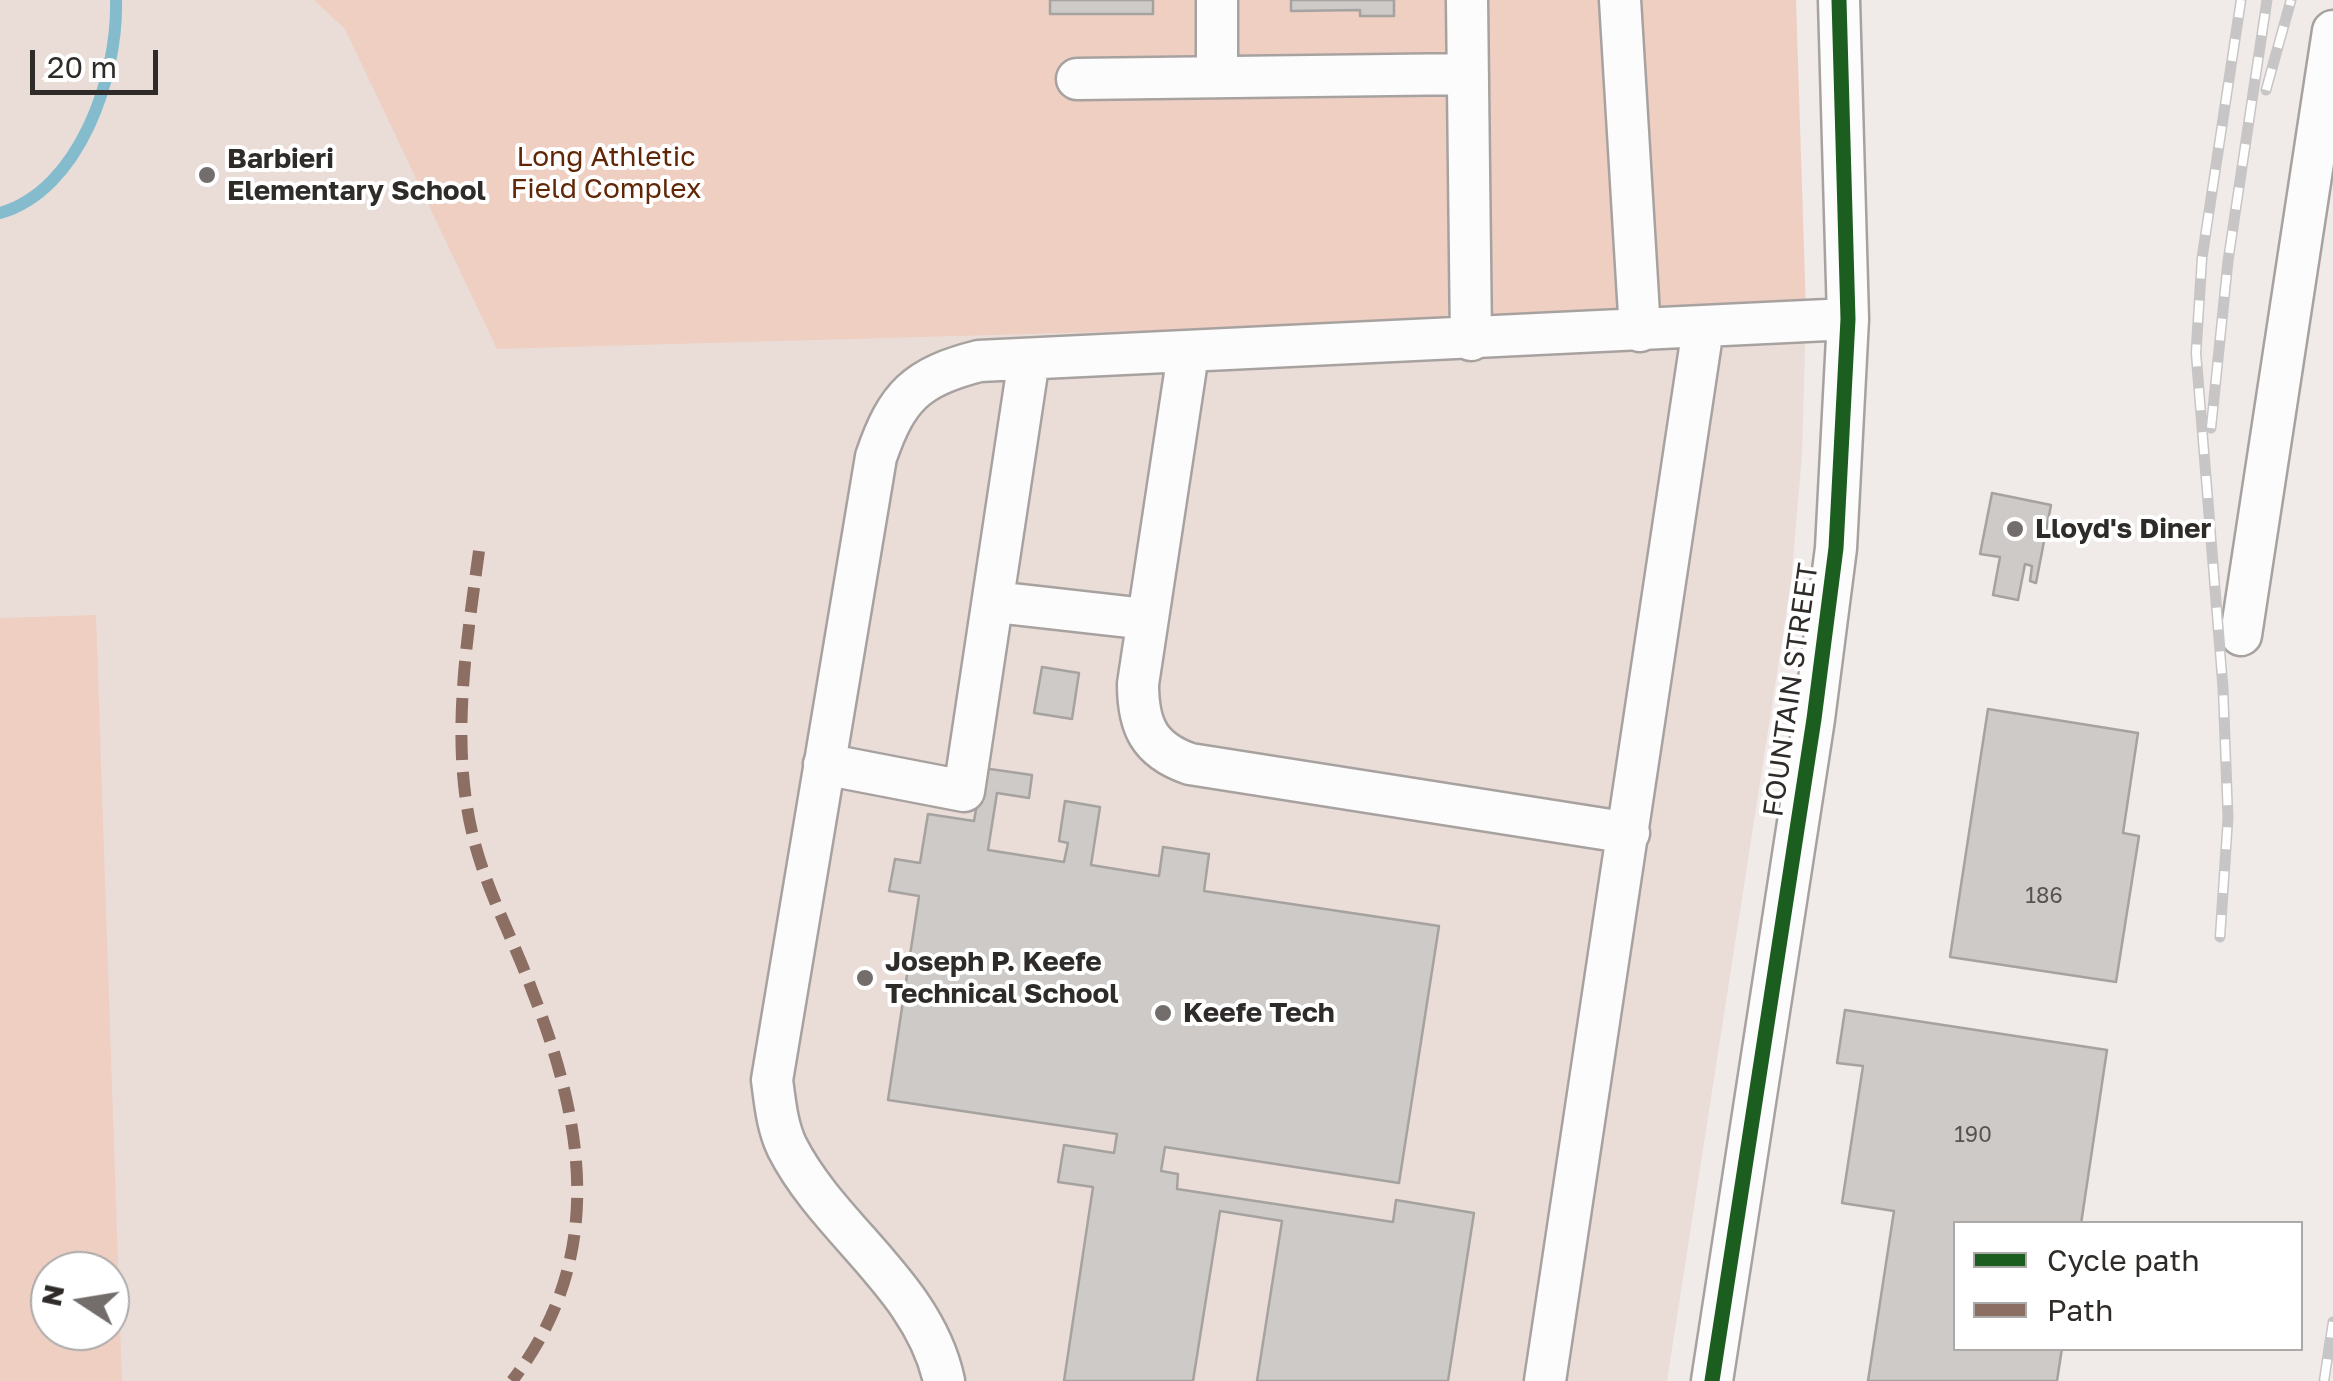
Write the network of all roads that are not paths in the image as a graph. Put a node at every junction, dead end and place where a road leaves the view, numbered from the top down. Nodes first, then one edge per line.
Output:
1 (1217, 0) edge
2 (1467, 0) edge
3 (1620, 0) edge
4 (1839, 0) edge
5 (2333, 32) edge
6 (1468, 74) junction
7 (1217, 78) junction
8 (1078, 79) dead end
9 (1848, 319) junction
10 (1704, 328) junction
11 (1640, 331) junction
12 (1471, 340) junction
13 (1188, 354) junction
14 (1029, 359) junction
15 (994, 602) junction
16 (1146, 619) junction
17 (2242, 634) dead end
18 (824, 764) junction
19 (1629, 832) junction
20 (944, 1381) edge
21 (1544, 1381) edge
22 (1712, 1381) edge

1 - 7 street
2 - 6 street
3 - 11 street
4 - 9 street, FOUNTAIN STREET
5 - 17 street
6 - 7 street
6 - 12 street
7 - 8 street
9 - 10 street
9 - 22 street, FOUNTAIN STREET
10 - 11 street
10 - 19 street
11 - 12 street
12 - 13 street
13 - 14 street
13 - 16 street
14 - 15 street
14 - 18 street
15 - 16 street
15 - 18 street
16 - 19 street
18 - 20 street
19 - 21 street

